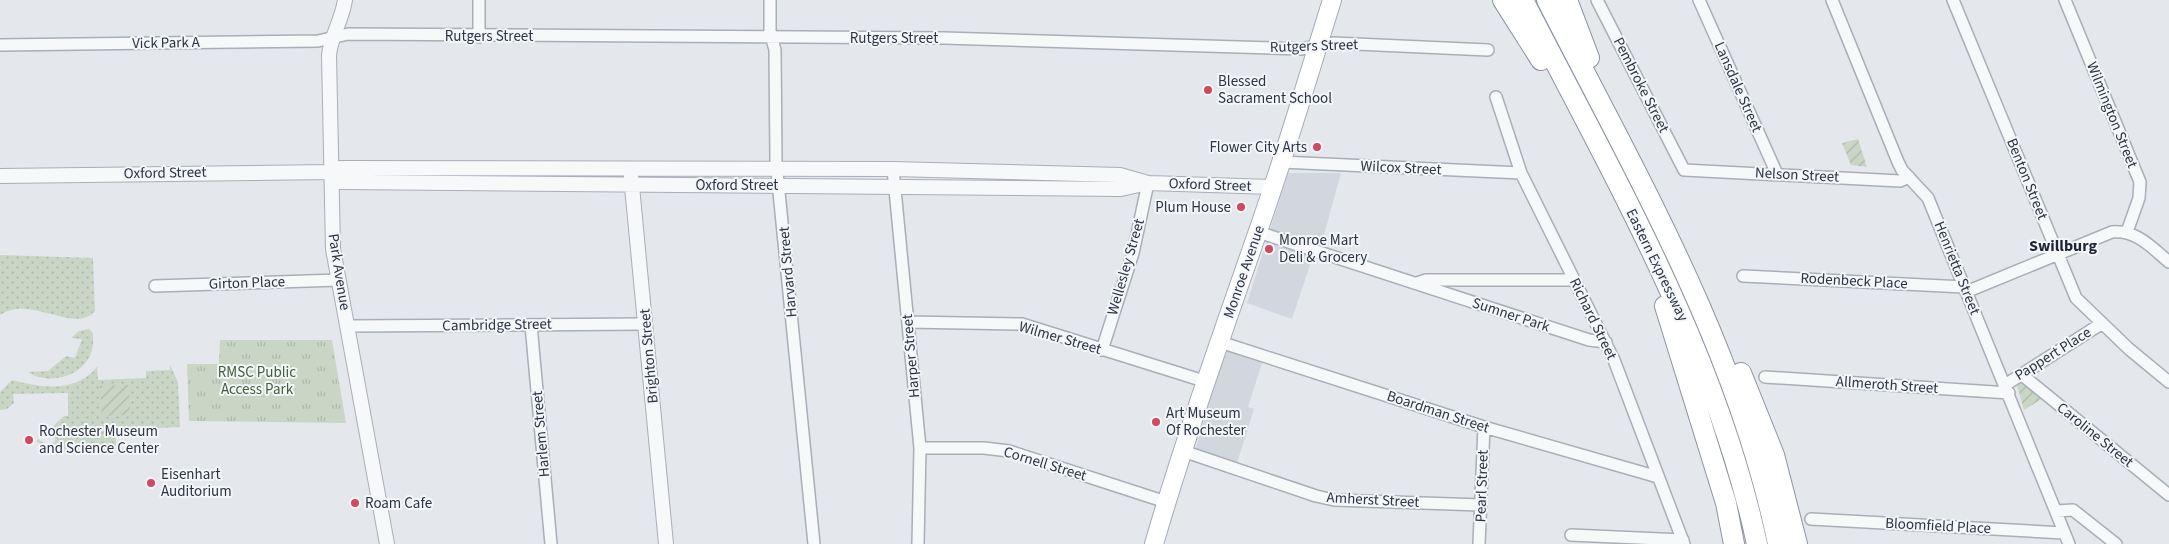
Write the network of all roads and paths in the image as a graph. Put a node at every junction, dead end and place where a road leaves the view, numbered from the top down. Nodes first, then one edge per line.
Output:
1 (345, 0) edge
2 (480, 0) edge
3 (770, 0) edge
4 (1332, 0) edge
5 (1504, 0) edge
6 (1523, 0) edge
7 (1547, 0) edge
8 (1567, 0) edge
9 (1597, 0) edge
10 (1699, 0) edge
11 (1832, 0) edge
12 (1954, 0) edge
13 (2065, 0) edge
14 (332, 37) junction
15 (479, 37) junction
16 (772, 37) junction
17 (0, 45) edge
18 (1316, 47) junction
19 (1488, 50) dead end
20 (1496, 97) dead end
21 (1626, 153) junction
22 (1281, 162) junction
23 (1609, 167) junction
24 (631, 168) junction
25 (776, 168) junction
26 (894, 169) junction
27 (1684, 170) joint
28 (330, 172) junction
29 (1521, 173) junction
30 (1777, 174) junction
31 (0, 176) edge
32 (1909, 177) junction
33 (1148, 183) junction
34 (632, 184) junction
35 (779, 185) junction
36 (895, 186) junction
37 (1273, 187) junction
38 (1639, 226) junction
39 (1258, 232) junction
40 (2127, 232) junction
41 (2057, 253) junction
42 (1679, 257) junction
43 (2169, 262) edge
44 (1743, 276) dead end
45 (339, 280) junction
46 (1574, 280) junction
47 (1417, 283) junction
48 (155, 286) dead end
49 (1965, 289) junction
50 (908, 322) junction
51 (530, 324) junction
52 (646, 324) junction
53 (2101, 324) junction
54 (348, 326) junction
55 (1220, 342) junction
56 (1606, 342) junction
57 (1102, 350) junction
58 (2021, 374) junction
59 (1764, 377) dead end
60 (1207, 382) junction
61 (2169, 382) edge
62 (2007, 389) junction
63 (1484, 427) junction
64 (920, 448) junction
65 (1183, 451) junction
66 (1658, 477) junction
67 (2169, 495) edge
68 (1166, 502) junction
69 (1481, 505) junction
70 (2056, 512) junction
71 (1811, 519) dead end
72 (1571, 535) dead end
73 (2066, 539) edge
74 (1684, 542) edge
75 (387, 544) edge
76 (551, 544) edge
77 (666, 544) edge
78 (814, 544) edge
79 (918, 544) edge
80 (1154, 544) edge
81 (1479, 544) edge
82 (1734, 544) edge
83 (1757, 544) edge
84 (1778, 544) edge
85 (1797, 544) edge
86 (2116, 544) edge

1 - 14 street, Park Avenue
2 - 15 street
3 - 16 street, Harvard Street
4 - 18 main road, Monroe Avenue
5 - 23 highway
6 - 23 highway, Eastern Expressway
7 - 21 highway, Eastern Expressway
8 - 21 highway
9 - 27 street, Pembroke Street
10 - 30 street, Lansdale Street
11 - 32 street, Henrietta Street
12 - 41 street, Benton Street
13 - 40 street, Wilmington Street
14 - 15 street, Rutgers Street
14 - 17 street, Vick Park A
14 - 28 street, Park Avenue
15 - 16 street, Rutgers Street
16 - 18 street, Rutgers Street
16 - 25 street, Harvard Street
18 - 19 street, Rutgers Street
18 - 22 main road, Monroe Avenue
20 - 29 street, Richard Street
21 - 42 highway, Eastern Expressway
22 - 29 street, Wilcox Street
22 - 37 main road, Monroe Avenue
23 - 38 highway, Eastern Expressway
24 - 25 street, Oxford Street
24 - 28 street, Oxford Street
24 - 34 street, Brighton Street
25 - 26 street, Oxford Street
25 - 35 street, Harvard Street
26 - 33 street, Oxford Street
26 - 36 street, Harper Street
27 - 30 street, Nelson Street
28 - 31 street, Oxford Street
28 - 34 street, Oxford Street
28 - 45 street, Park Avenue
29 - 46 street, Richard Street
30 - 32 street, Nelson Street
32 - 49 street, Henrietta Street
33 - 36 street, Oxford Street
33 - 37 street, Oxford Street
33 - 57 street, Wellesley Street
34 - 35 street, Oxford Street
34 - 52 street, Brighton Street
35 - 36 street, Oxford Street
35 - 78 street, Harvard Street
36 - 50 street, Harper Street
37 - 39 main road, Monroe Avenue
38 - 82 highway
38 - 83 highway, Eastern Expressway
39 - 47 street, Sumner Park
39 - 55 main road, Monroe Avenue
40 - 41 street
40 - 43 street
41 - 49 street
41 - 53 street, Benton Street
42 - 84 highway, Eastern Expressway
42 - 85 highway
44 - 49 street, Rodenbeck Place
45 - 48 street, Girton Place
45 - 54 street, Park Avenue
46 - 47 street, Sumner Park
46 - 56 street, Richard Street
47 - 56 street, Sumner Park
49 - 62 street, Henrietta Street
50 - 57 street, Wilmer Street
50 - 64 street, Harper Street
51 - 52 street, Cambridge Street
51 - 54 street, Cambridge Street
51 - 76 street, Harlem Street
52 - 77 street, Brighton Street
53 - 58 street, Pappert Place
53 - 61 street, Benton Street
54 - 75 street, Park Avenue
55 - 60 main road, Monroe Avenue
55 - 63 street, Boardman Street
56 - 66 street, Richard Street
57 - 60 street, Wilmer Street
58 - 62 street, Pappert Place
58 - 67 street, Caroline Street
59 - 62 street, Allmeroth Street
60 - 65 main road, Monroe Avenue
62 - 70 street, Henrietta Street
63 - 66 street, Boardman Street
63 - 69 street, Pearl Street
64 - 68 street, Cornell Street
64 - 79 street, Harper Street
65 - 68 main road, Monroe Avenue
65 - 69 street, Amherst Street
66 - 74 street, Richard Street
68 - 80 main road, Monroe Avenue
69 - 81 street, Pearl Street
70 - 73 street, Henrietta Street
70 - 86 street
71 - 73 street, Bloomfield Place
72 - 74 street

